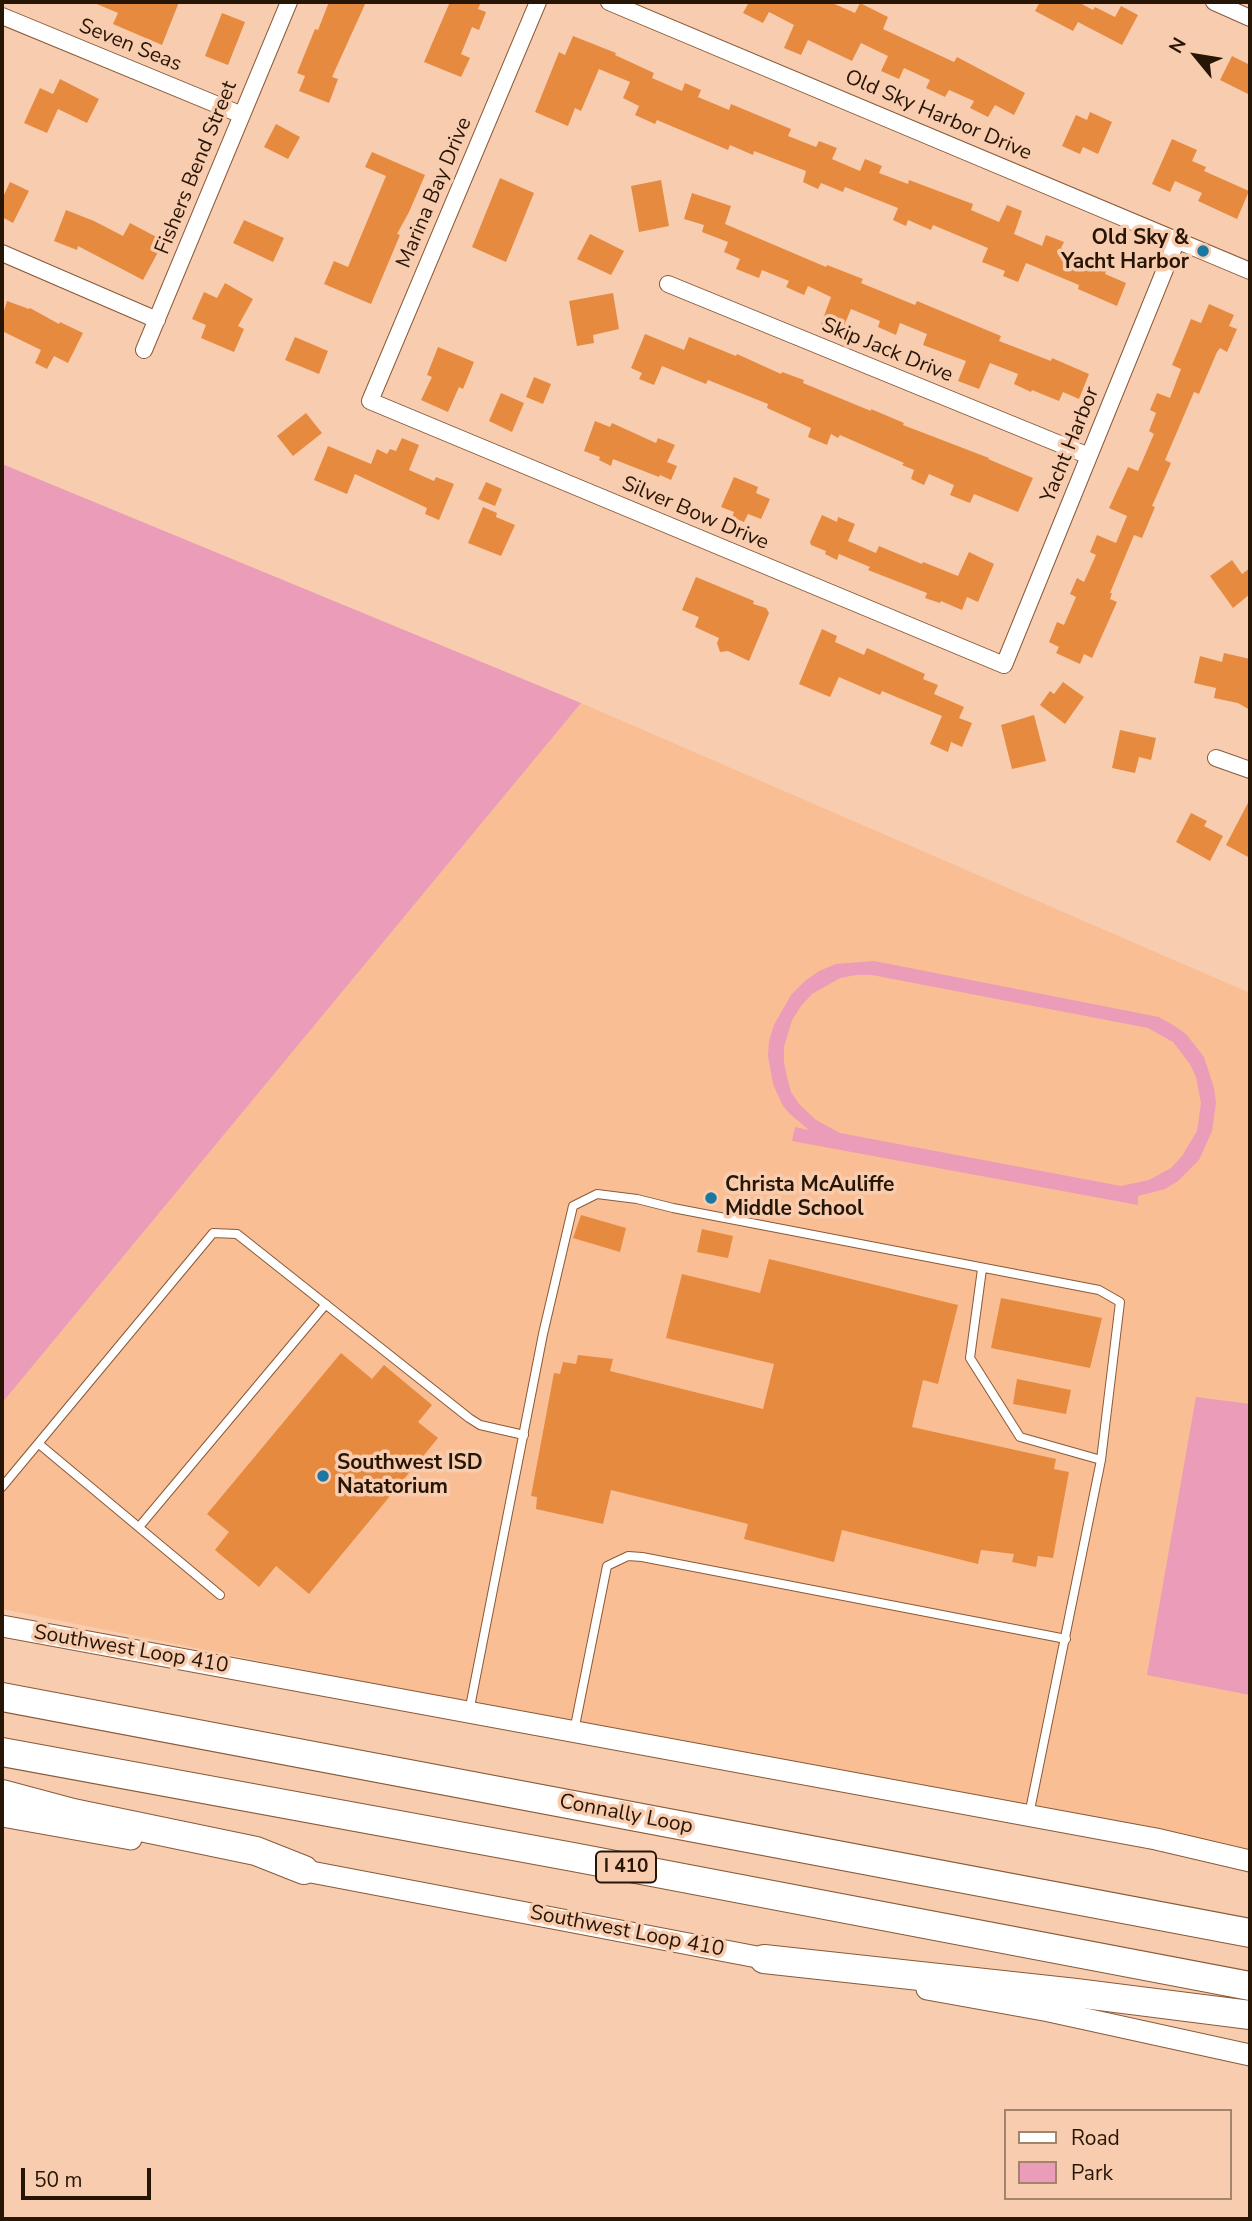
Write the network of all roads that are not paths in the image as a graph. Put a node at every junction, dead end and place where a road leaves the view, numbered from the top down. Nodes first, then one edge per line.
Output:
1 (289, 2) edge
2 (537, 2) edge
3 (609, 2) edge
4 (1214, 2) edge
5 (2, 16) edge
6 (1250, 18) edge
7 (242, 115) junction
8 (1177, 240) junction
9 (2, 253) edge
10 (1250, 271) edge
11 (668, 284) dead end
12 (158, 320) junction
13 (144, 350) dead end
14 (370, 401) joint
15 (1089, 456) junction
16 (1004, 665) joint
17 (1216, 758) dead end
18 (1250, 769) edge
19 (982, 1269) junction
20 (326, 1304) junction
21 (524, 1435) junction
22 (39, 1444) junction
23 (1101, 1460) junction
24 (2, 1487) edge
25 (139, 1527) junction
26 (220, 1595) dead end
27 (2, 1626) edge
28 (1066, 1639) junction
29 (2, 1697) edge
30 (470, 1712) junction
31 (573, 1732) junction
32 (2, 1752) edge
33 (2, 1794) edge
34 (2, 1816) edge
35 (1030, 1819) junction
36 (1250, 1861) edge
37 (304, 1871) junction
38 (1087, 1902) junction
39 (1250, 1913) edge
40 (1250, 1933) edge
41 (764, 1959) junction
42 (1250, 1986) edge
43 (1250, 2015) edge
44 (1250, 2055) edge

1 - 7 street, Fishers Bend Street
2 - 14 street, Marina Bay Drive
3 - 8 street, Old Sky Harbor Drive
4 - 6 street
5 - 7 street, Seven Seas
7 - 12 street, Fishers Bend Street
8 - 10 street, Old Sky Harbor Drive
8 - 15 street, Yacht Harbor
9 - 12 street
11 - 15 street, Skip Jack Drive
12 - 13 street, Fishers Bend Street
14 - 16 street, Silver Bow Drive
15 - 16 street, Yacht Harbor
17 - 18 street
19 - 21 lane
19 - 23 lane
19 - 23 lane
20 - 21 lane
20 - 22 lane
20 - 25 lane
21 - 30 lane
22 - 24 lane
22 - 25 lane
23 - 28 lane
25 - 26 lane
27 - 30 main road, Southwest Loop 410
28 - 31 lane
28 - 35 lane
29 - 38 highway, Connally Loop / I 410
30 - 31 main road, Southwest Loop 410
31 - 35 main road, Southwest Loop 410
32 - 42 highway, I 410
33 - 37 highway
34 - 37 main road, Southwest Loop 410
35 - 36 main road, Southwest Loop 410
37 - 41 main road, Southwest Loop 410
38 - 39 highway
38 - 40 highway, Connally Loop / I 410
41 - 43 highway
41 - 44 main road, Southwest Loop 410

